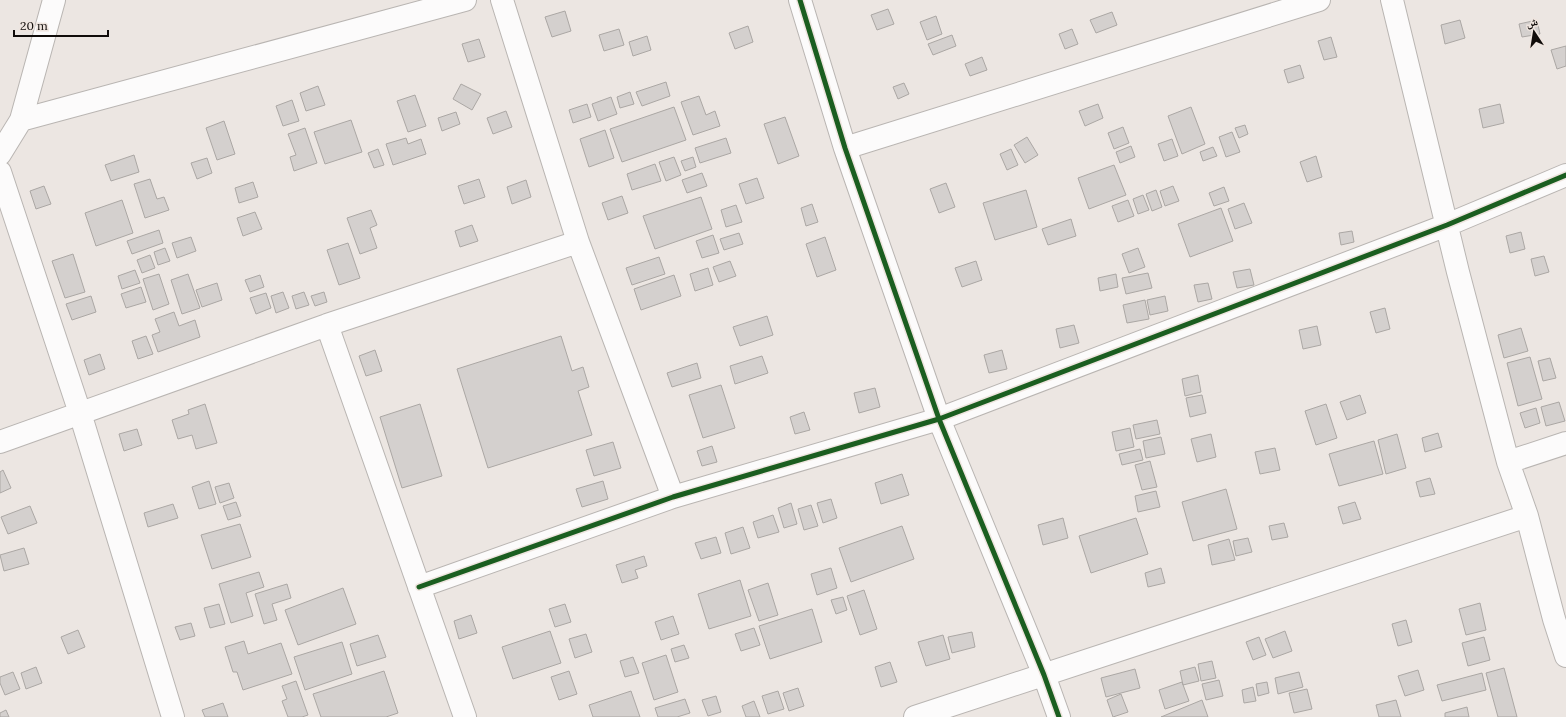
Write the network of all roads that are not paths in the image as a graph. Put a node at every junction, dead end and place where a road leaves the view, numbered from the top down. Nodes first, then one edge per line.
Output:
1 (54, 0) edge
2 (465, 0) edge
3 (502, 0) edge
4 (800, 0) edge
5 (1319, 0) edge
6 (1392, 0) edge
7 (21, 120) junction
8 (845, 148) junction
9 (0, 154) edge
10 (0, 172) edge
11 (1566, 175) edge
12 (1447, 225) junction
13 (578, 242) junction
14 (327, 325) junction
15 (80, 413) junction
16 (939, 419) junction
17 (0, 442) edge
18 (1566, 443) edge
19 (1508, 462) junction
20 (673, 497) junction
21 (1527, 516) junction
22 (419, 587) junction
23 (1566, 656) edge
24 (1044, 675) junction
25 (173, 717) edge
26 (465, 717) edge
27 (915, 717) edge
28 (1059, 717) edge

1 - 7 street
2 - 7 street
3 - 13 street
4 - 8 street
5 - 8 street
6 - 12 street
7 - 9 street
8 - 16 street
10 - 15 street
11 - 12 street
12 - 16 street
12 - 19 street
13 - 14 street
13 - 20 street
14 - 15 street
14 - 22 street
15 - 17 street
15 - 25 street
16 - 20 street
16 - 24 street
18 - 19 street
19 - 21 street
20 - 22 street
21 - 23 street
21 - 24 street
22 - 26 street
24 - 27 street
24 - 28 street

